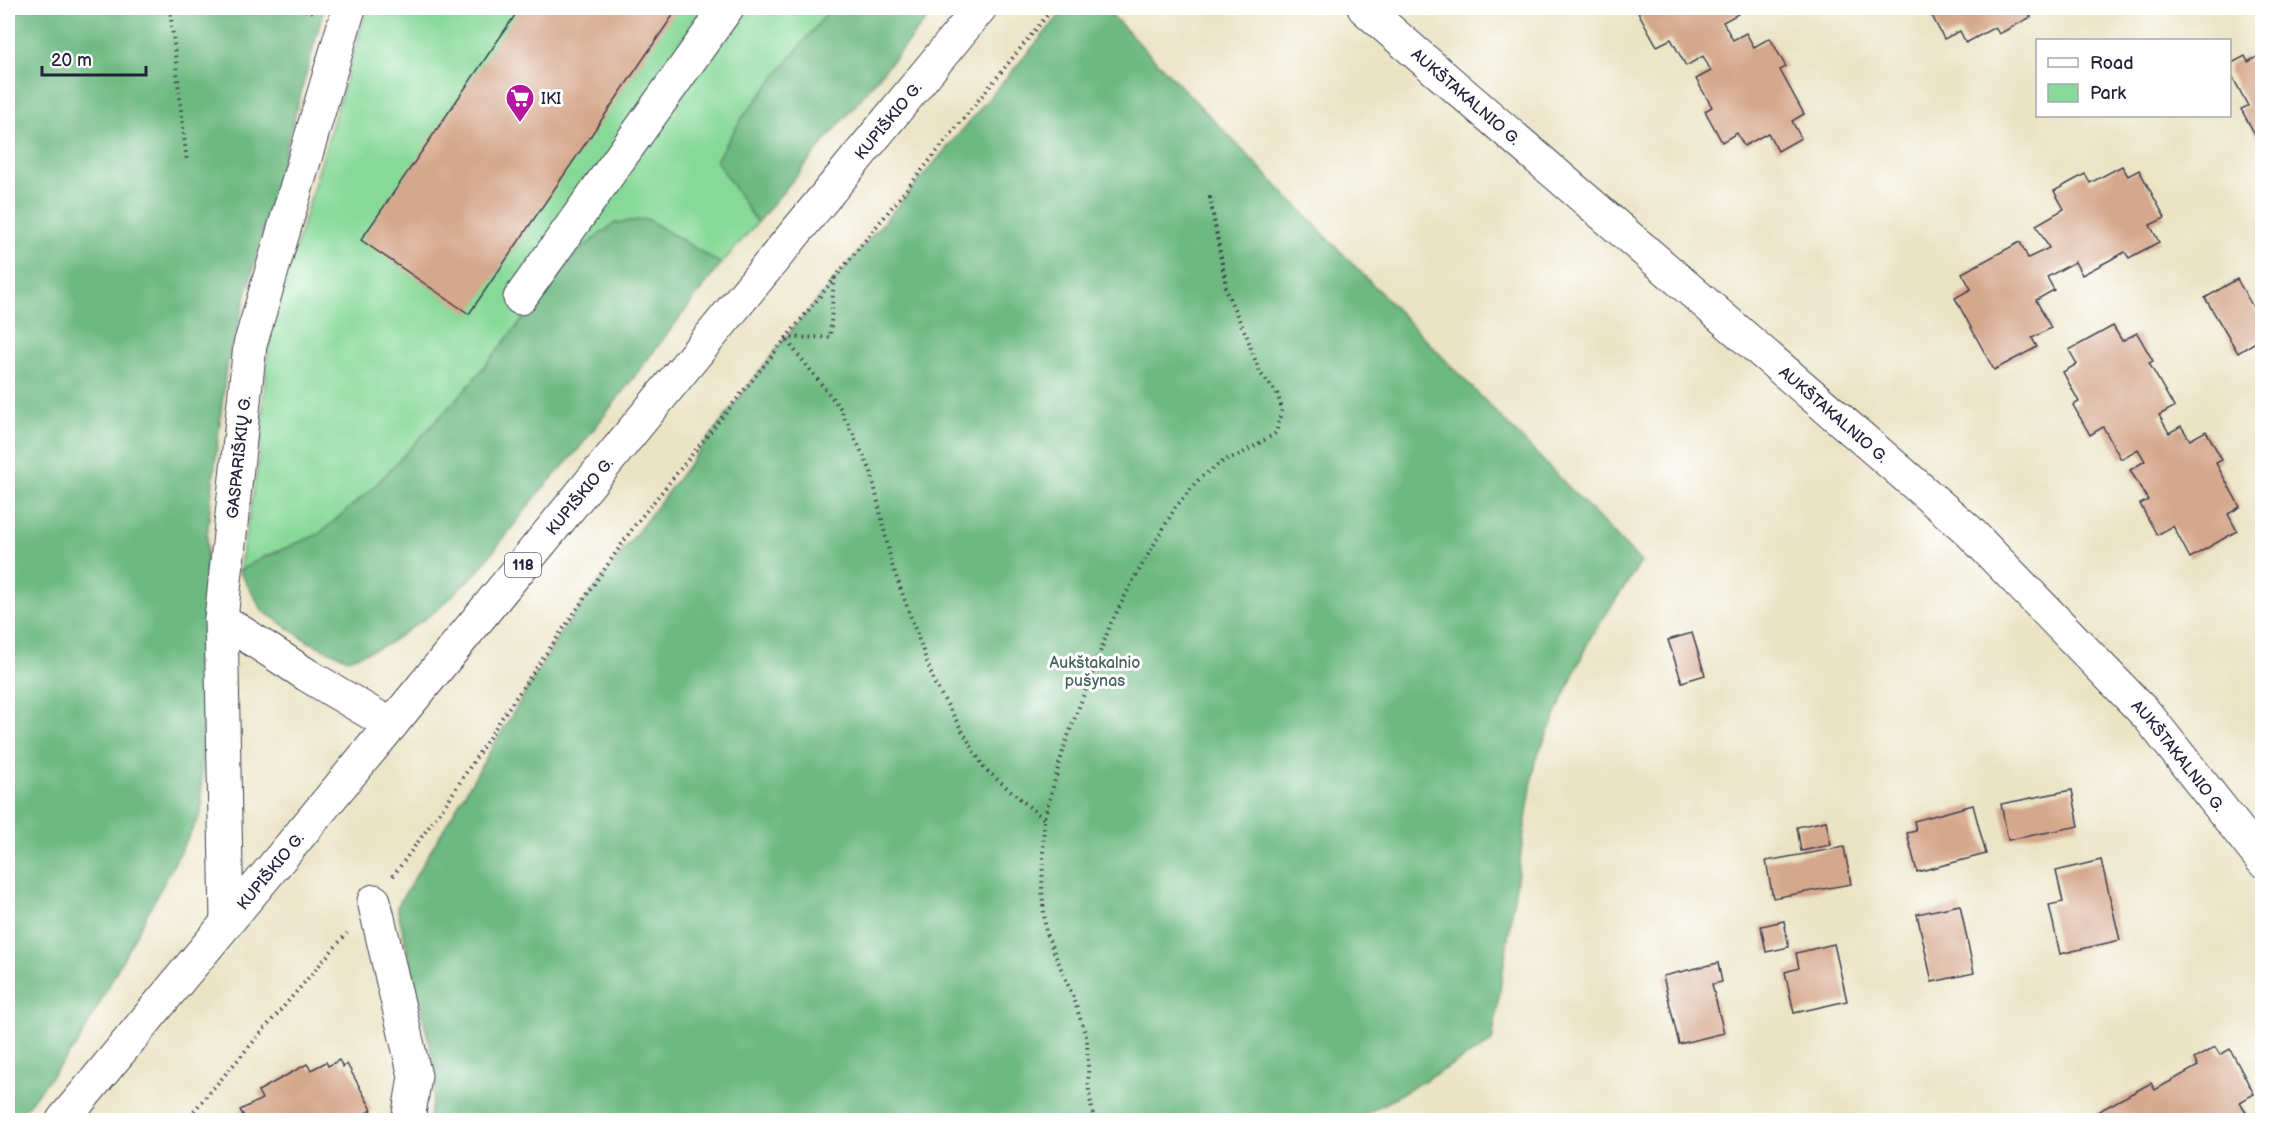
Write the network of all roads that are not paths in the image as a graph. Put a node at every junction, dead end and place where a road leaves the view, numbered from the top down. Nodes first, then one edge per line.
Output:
1 (349, 8) edge
2 (727, 8) edge
3 (980, 8) edge
4 (1364, 8) edge
5 (520, 298) dead end
6 (221, 619) junction
7 (391, 725) junction
8 (2262, 860) edge
9 (375, 901) road end
10 (228, 921) junction
11 (63, 1120) edge
12 (408, 1120) edge

1 - 6 street, GASPARIŠKIŲ G.
2 - 5 street
3 - 7 street, KUPIŠKIO G. / 118
4 - 8 street, AUKŠTAKALNIO G.
6 - 7 street
6 - 10 street, GASPARIŠKIŲ G.
7 - 10 street, KUPIŠKIO G. / 118
9 - 12 street
10 - 11 street, KUPIŠKIO G. / 118

